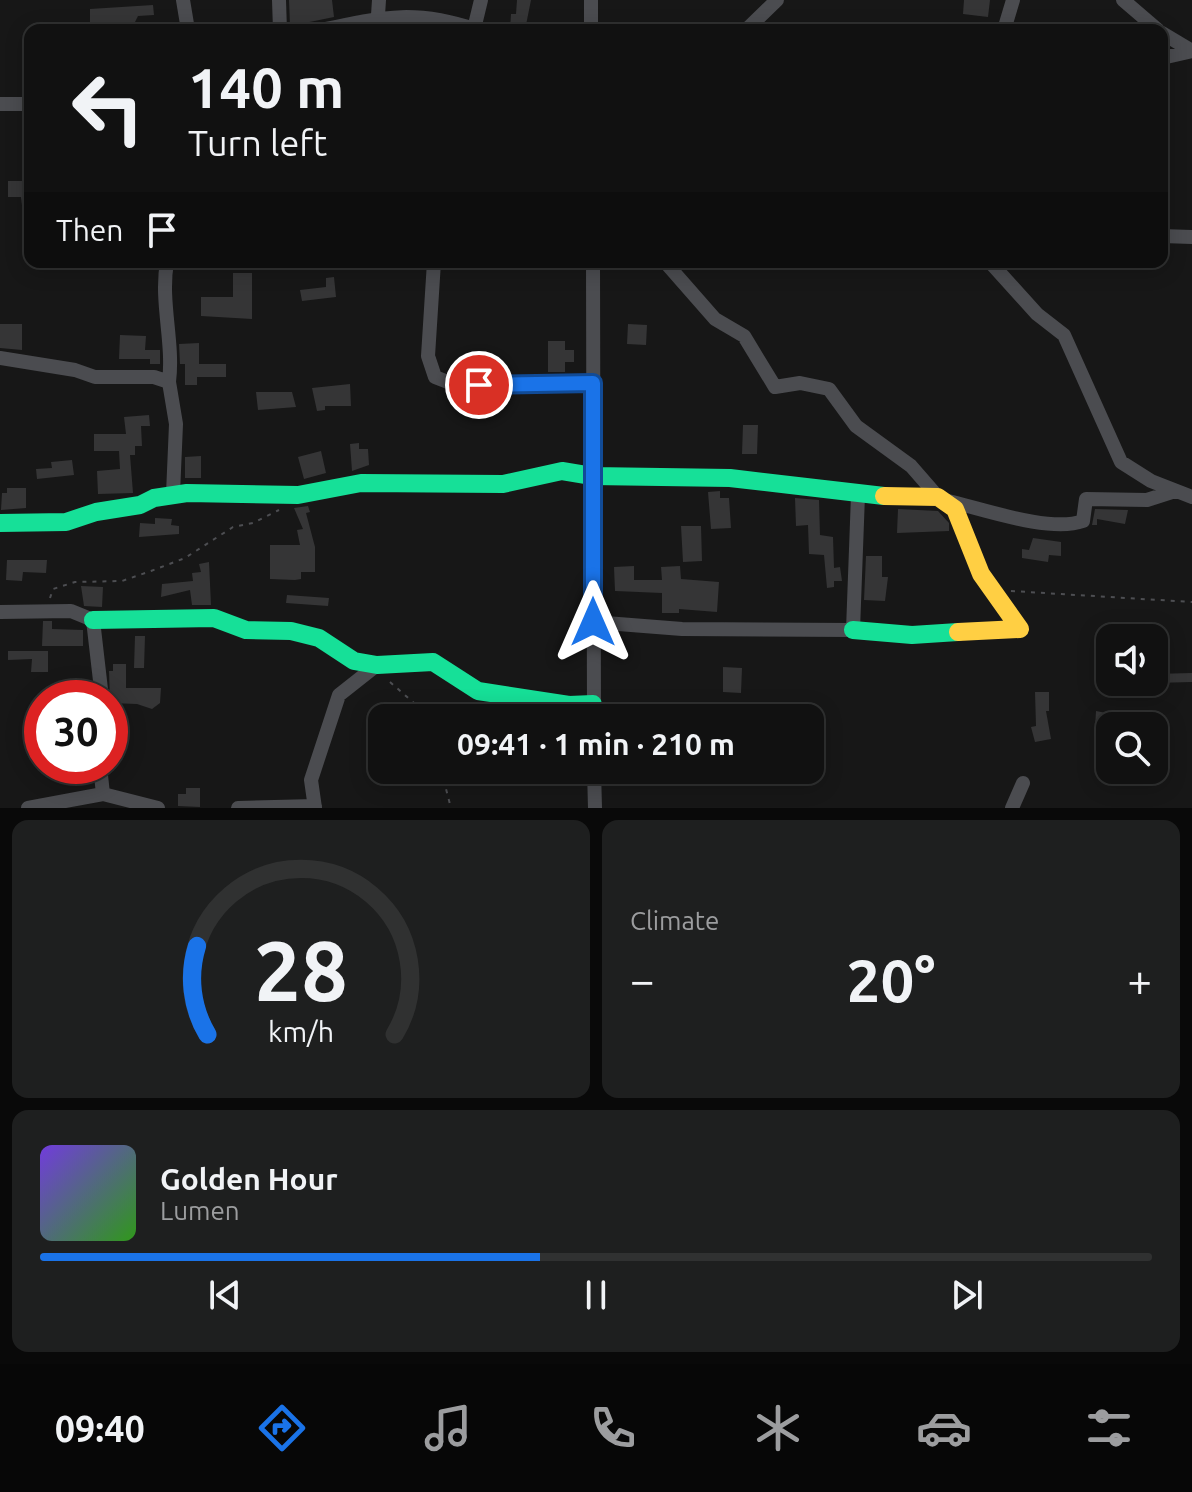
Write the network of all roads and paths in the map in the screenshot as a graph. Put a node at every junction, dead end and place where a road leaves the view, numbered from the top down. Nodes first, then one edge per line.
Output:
1 (183, 0) edge
2 (279, 0) edge
3 (379, 0) edge
4 (481, 0) edge
5 (591, 0) edge
6 (777, 0) edge
7 (1013, 0) edge
8 (1123, 0) edge
9 (187, 24) edge
10 (280, 24) edge
11 (378, 24) edge
12 (455, 24) edge
13 (476, 24) edge
14 (591, 24) edge
15 (752, 24) edge
16 (1006, 24) edge
17 (1152, 24) edge
18 (1168, 36) edge
19 (1192, 51) edge
20 (1168, 57) edge
21 (0, 104) edge
22 (24, 104) edge
23 (1168, 236) edge
24 (1192, 237) edge
25 (166, 268) edge
26 (434, 268) edge
27 (593, 268) edge
28 (670, 268) edge
29 (995, 268) edge
30 (0, 358) edge
31 (169, 382) junction
32 (593, 383) junction
33 (592, 476) junction
34 (1175, 491) junction
35 (173, 494) junction
36 (303, 494) junction
37 (858, 495) junction
38 (1192, 497) edge
39 (943, 499) junction
40 (0, 523) edge
41 (991, 587) junction
42 (1192, 602) edge
43 (51, 611) junction
44 (0, 612) edge
45 (93, 620) junction
46 (593, 622) junction
47 (853, 630) junction
48 (374, 668) junction
49 (100, 680) edge
50 (418, 704) edge
51 (563, 704) edge
52 (594, 704) edge
53 (1023, 783) dead end
54 (102, 784) edge
55 (445, 784) edge
56 (594, 784) edge
57 (103, 794) junction
58 (141, 807) edge
59 (315, 807) edge
60 (28, 808) edge
61 (158, 808) edge
62 (238, 808) edge
63 (451, 808) edge
64 (595, 808) edge
65 (1012, 808) edge

1 - 9 street
2 - 10 street
3 - 11 street
4 - 13 street
5 - 14 street
6 - 15 street
7 - 16 street
8 - 17 street
11 - 12 street
18 - 19 street
19 - 20 street
21 - 22 street
23 - 24 street
25 - 31 street
26 - 32 street
27 - 32 street
28 - 39 street
29 - 34 street
30 - 31 street
31 - 35 street
32 - 33 street
33 - 36 street
33 - 37 street
33 - 46 street
34 - 38 street
34 - 39 street
35 - 36 street
35 - 40 street
36 - 43 path
37 - 39 street
37 - 47 street
39 - 41 street
41 - 42 path
41 - 47 street
43 - 44 street
43 - 45 street
45 - 48 street
45 - 49 street
46 - 47 street
46 - 52 street
48 - 50 path
48 - 51 street
48 - 59 street
53 - 65 street
54 - 57 street
55 - 63 path
56 - 64 street
57 - 58 street
57 - 60 street
58 - 61 street
59 - 62 street

